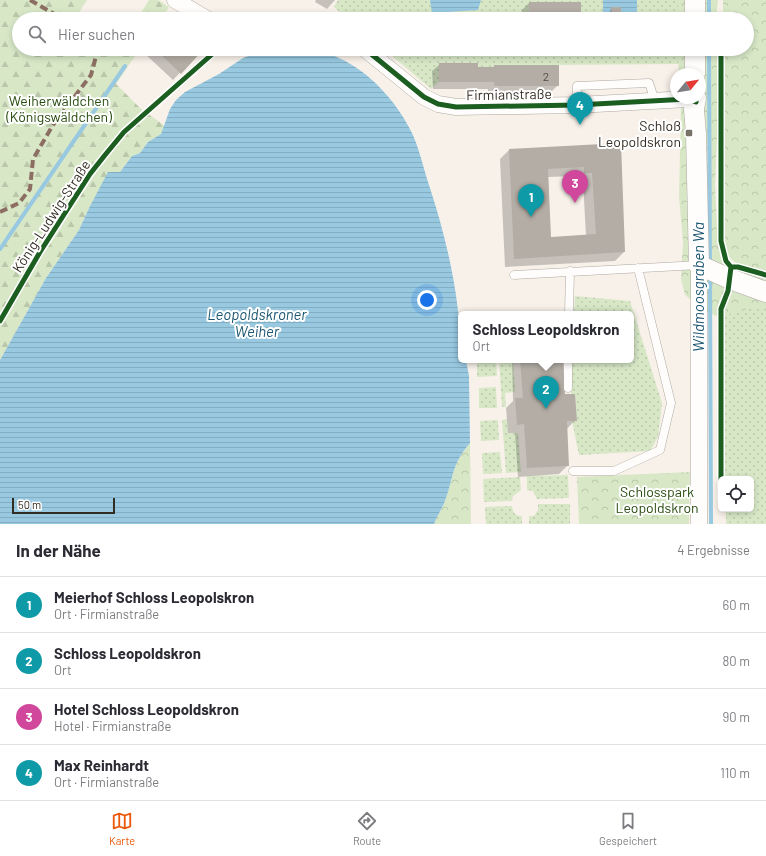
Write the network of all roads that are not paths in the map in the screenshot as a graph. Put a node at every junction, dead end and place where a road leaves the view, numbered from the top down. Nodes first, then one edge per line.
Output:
1 (175, 0) edge
2 (695, 0) edge
3 (195, 12) edge
4 (695, 12) edge
5 (374, 56) edge
6 (695, 56) edge
7 (696, 68) edge
8 (670, 100) edge
9 (695, 104) edge
10 (638, 268) junction
11 (708, 269) junction
12 (570, 271) junction
13 (514, 275) dead end
14 (766, 292) edge
15 (569, 311) edge
16 (568, 363) edge
17 (568, 388) dead end
18 (573, 471) dead end
19 (699, 524) edge

1 - 3 street
2 - 4 street
5 - 8 street, Firmianstraße
6 - 7 street
9 - 11 street
10 - 11 lane
10 - 12 lane
10 - 18 lane
11 - 14 street
11 - 19 street
12 - 13 lane
12 - 15 lane
16 - 17 lane

